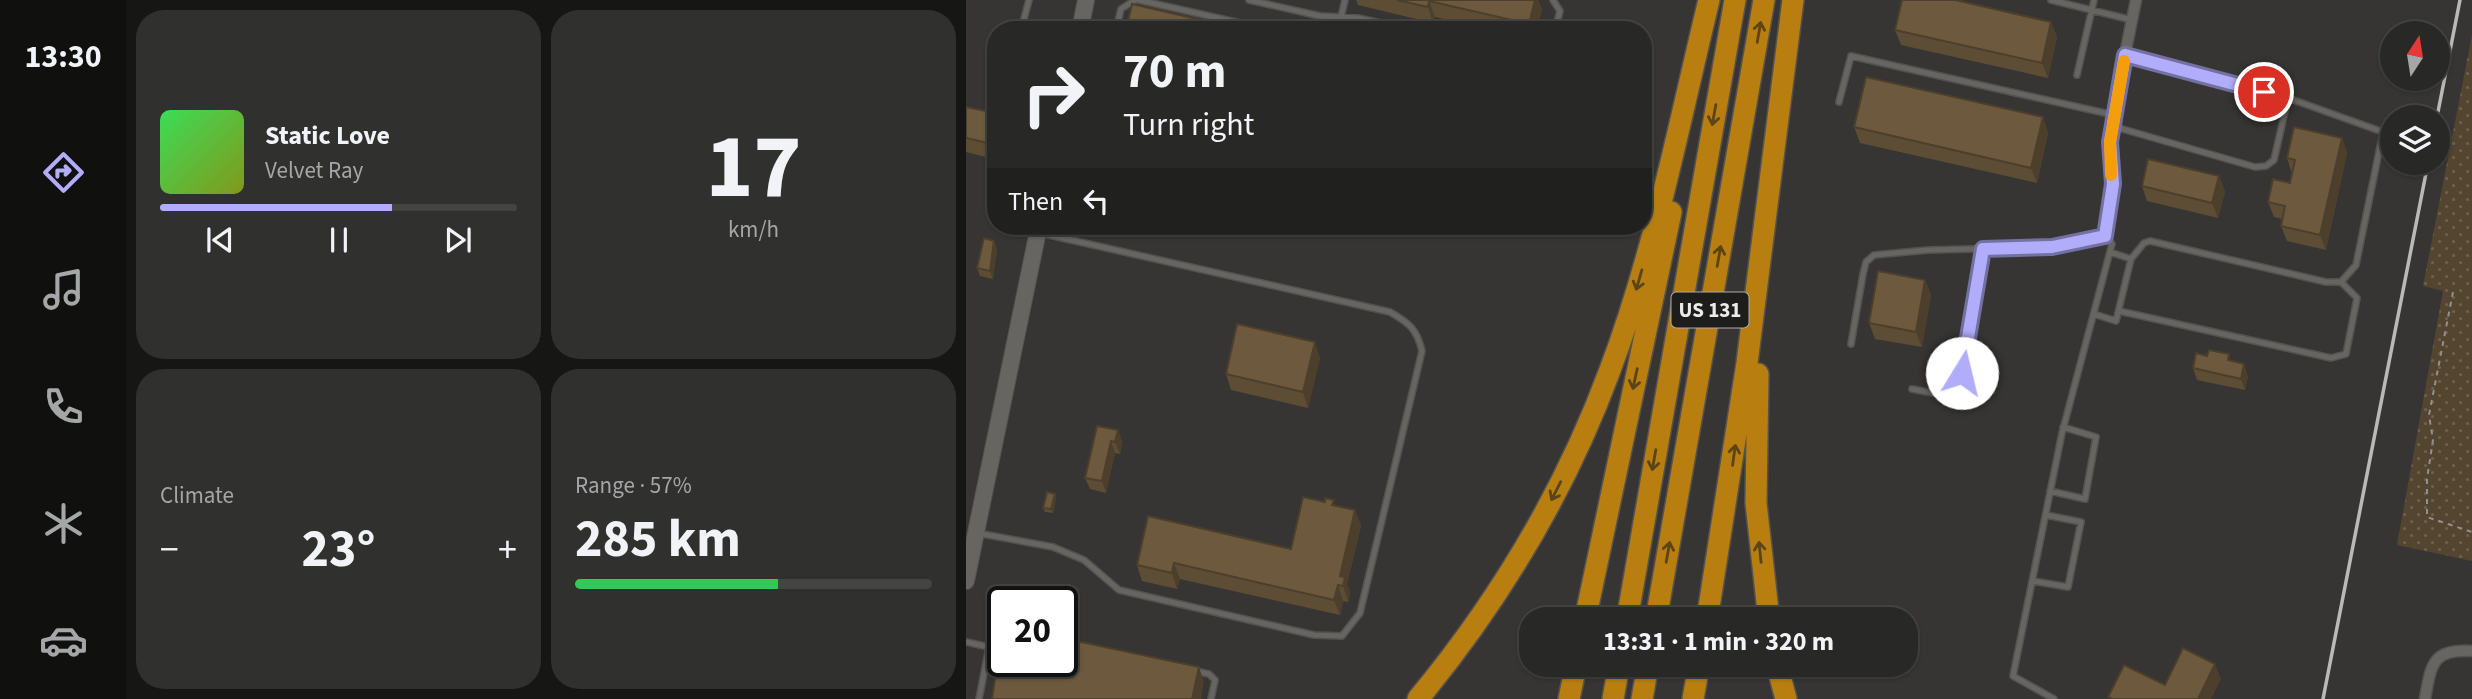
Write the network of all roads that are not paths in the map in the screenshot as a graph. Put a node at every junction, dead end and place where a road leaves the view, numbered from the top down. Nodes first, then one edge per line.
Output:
1 (1029, 0) edge
2 (1086, 0) edge
3 (1137, 0) edge
4 (1249, 0) edge
5 (1345, 0) edge
6 (1553, 0) edge
7 (1710, 0) edge
8 (1735, 0) edge
9 (1764, 0) edge
10 (1793, 0) edge
11 (2051, 0) edge
12 (2094, 0) edge
13 (2136, 0) edge
14 (2092, 10) junction
15 (1341, 17) junction
16 (2132, 20) junction
17 (1023, 21) edge
18 (1082, 21) edge
19 (1118, 21) edge
20 (1231, 21) edge
21 (1363, 21) edge
22 (1557, 21) edge
23 (2125, 55) junction
24 (2077, 75) dead end
25 (2288, 98) junction
26 (1839, 102) dead end
27 (2113, 121) junction
28 (2110, 163) joint
29 (1772, 173) junction
30 (1037, 235) edge
31 (1063, 235) edge
32 (1652, 235) edge
33 (1652, 235) edge
34 (2105, 236) junction
35 (1983, 249) junction
36 (2110, 253) junction
37 (2131, 259) junction
38 (2341, 282) junction
39 (2119, 311) junction
40 (2094, 314) junction
41 (1851, 344) dead end
42 (1912, 389) dead end
43 (2063, 427) junction
44 (2050, 491) junction
45 (2046, 515) junction
46 (976, 532) junction
47 (966, 581) edge
48 (2033, 581) junction
49 (1588, 607) edge
50 (1629, 607) edge
51 (1658, 607) edge
52 (1709, 607) edge
53 (1767, 607) edge
54 (966, 642) edge
55 (987, 647) edge
56 (2472, 651) edge
57 (987, 657) edge
58 (1182, 668) edge
59 (1574, 677) edge
60 (1617, 677) edge
61 (1646, 677) edge
62 (1697, 677) edge
63 (1780, 677) edge
64 (979, 699) edge
65 (1211, 699) edge
66 (1418, 699) edge
67 (1569, 699) edge
68 (1613, 699) edge
69 (1642, 699) edge
70 (1693, 699) edge
71 (1786, 699) edge
72 (2054, 699) edge
73 (2425, 699) edge

1 - 17 lane
2 - 18 main road
3 - 19 lane
3 - 20 lane
4 - 15 lane
5 - 15 lane
6 - 22 lane
7 -> 32 highway
7 -> 49 highway
8 -> 50 highway, US 131
51 -> 9 highway, US 131
10 - 29 highway
11 - 14 lane
12 - 14 lane
13 - 16 street
14 - 16 lane
14 - 24 lane
15 - 21 lane
16 - 23 street
23 - 25 lane
23 - 27 street
25 - 27 lane
25 - 38 lane
26 - 27 lane
27 - 28 street
28 - 34 lane
52 -> 29 highway
53 -> 29 highway
30 - 46 main road
31 - 46 lane
33 -> 66 highway
34 - 35 lane
34 - 36 lane
35 - 41 lane
35 - 42 lane
36 - 37 lane
36 - 40 lane
37 - 38 lane
37 - 39 lane
38 - 39 lane
39 - 40 lane
40 - 43 lane
43 - 44 lane
43 - 44 lane
44 - 45 lane
45 - 48 lane
45 - 48 lane
46 - 47 main road
48 - 72 lane
54 - 55 lane
56 - 73 street
57 - 64 lane
58 - 65 lane
59 - 67 highway
60 - 68 highway
61 - 69 highway
62 - 70 highway
63 - 71 highway

